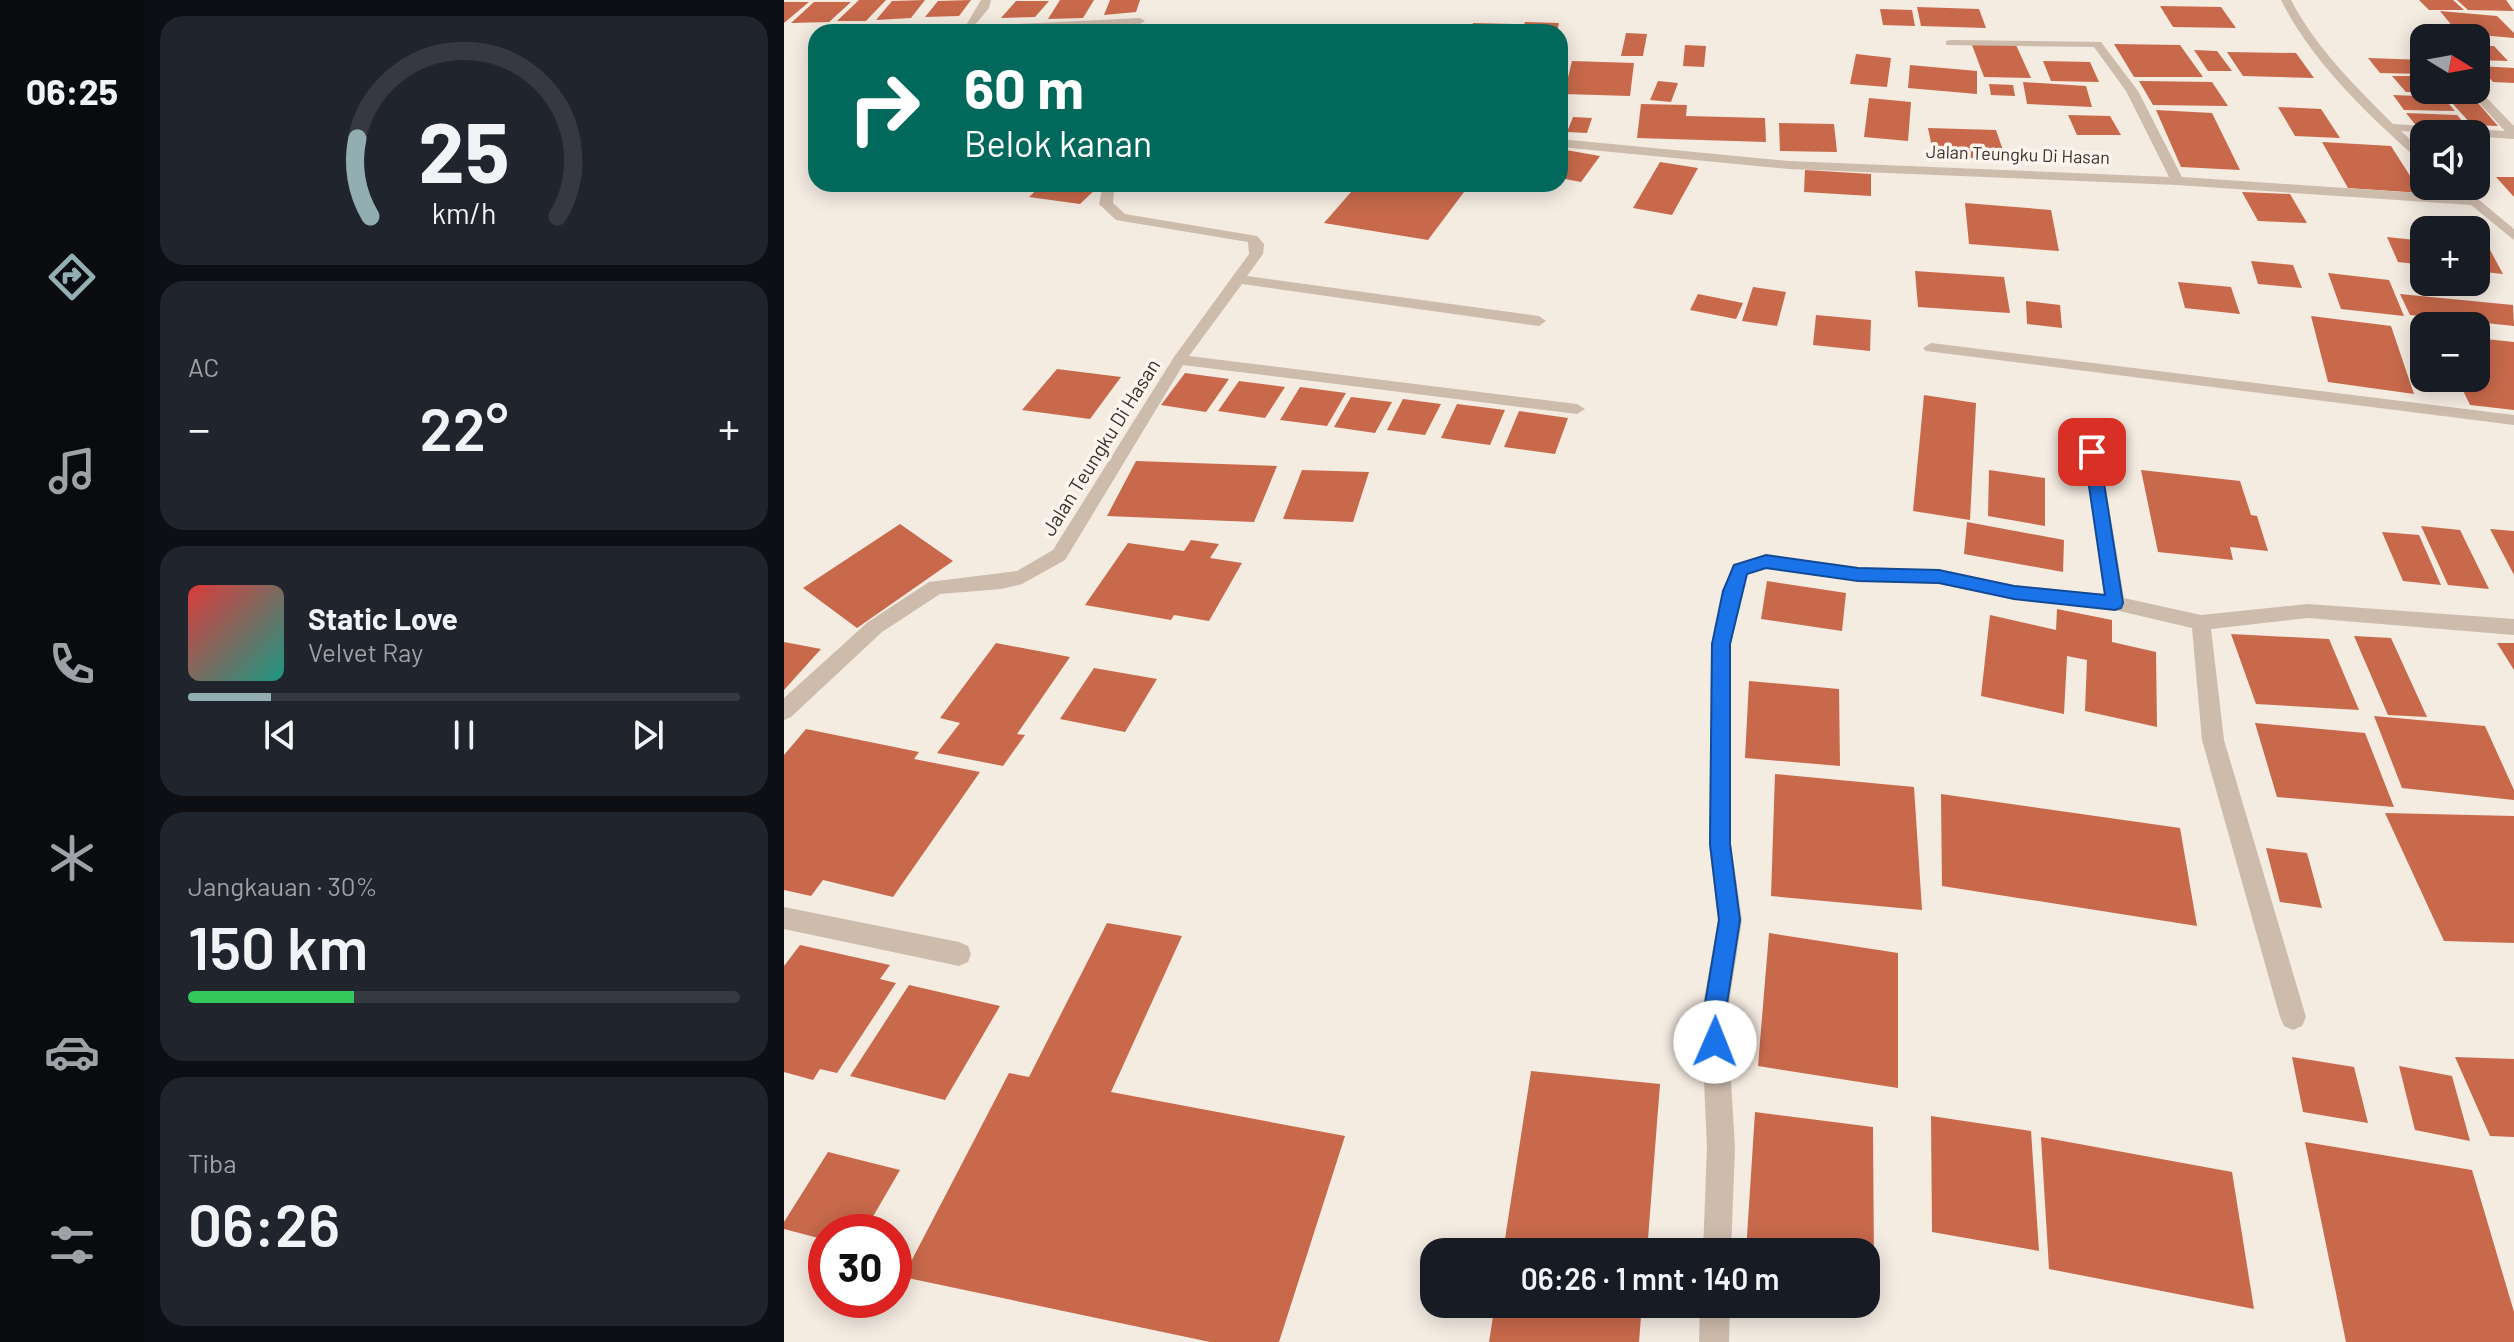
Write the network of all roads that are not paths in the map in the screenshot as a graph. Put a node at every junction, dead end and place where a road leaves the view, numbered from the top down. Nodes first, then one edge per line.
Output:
1 (986, 0) edge
2 (2286, 0) edge
3 (1140, 21) dead end
4 (971, 24) edge
5 (1082, 24) edge
6 (1950, 43) dead end
7 (2486, 104) edge
8 (2390, 127) junction
9 (2514, 134) edge
10 (1568, 144) edge
11 (2410, 145) edge
12 (2177, 181) junction
13 (1108, 192) edge
14 (2475, 201) joint
15 (2514, 236) edge
16 (1240, 279) junction
17 (1539, 321) dead end
18 (1931, 348) dead end
19 (1179, 360) junction
20 (1577, 409) dead end
21 (2514, 420) edge
22 (2092, 452) dead end
23 (2115, 603) junction
24 (2201, 623) junction
25 (2514, 627) edge
26 (784, 711) edge
27 (784, 918) edge
28 (959, 954) dead end
29 (2293, 1017) dead end
30 (1718, 1238) edge
31 (1715, 1318) edge
32 (1714, 1342) edge

1 - 4 street
2 - 8 street
3 - 5 street
6 - 12 street
7 - 9 street
8 - 9 street
8 - 11 street
10 - 12 street, Jalan Teungku Di Hasan
12 - 14 street, Jalan Teungku Di Hasan
13 - 16 street, Jalan Teungku Di Hasan
14 - 15 street
16 - 17 street
16 - 19 street, Jalan Teungku Di Hasan
18 - 21 street
19 - 20 street
19 - 26 street, Jalan Teungku Di Hasan
22 - 23 street
23 - 24 street
23 - 30 street
24 - 25 street
24 - 29 street
27 - 28 street
31 - 32 street

